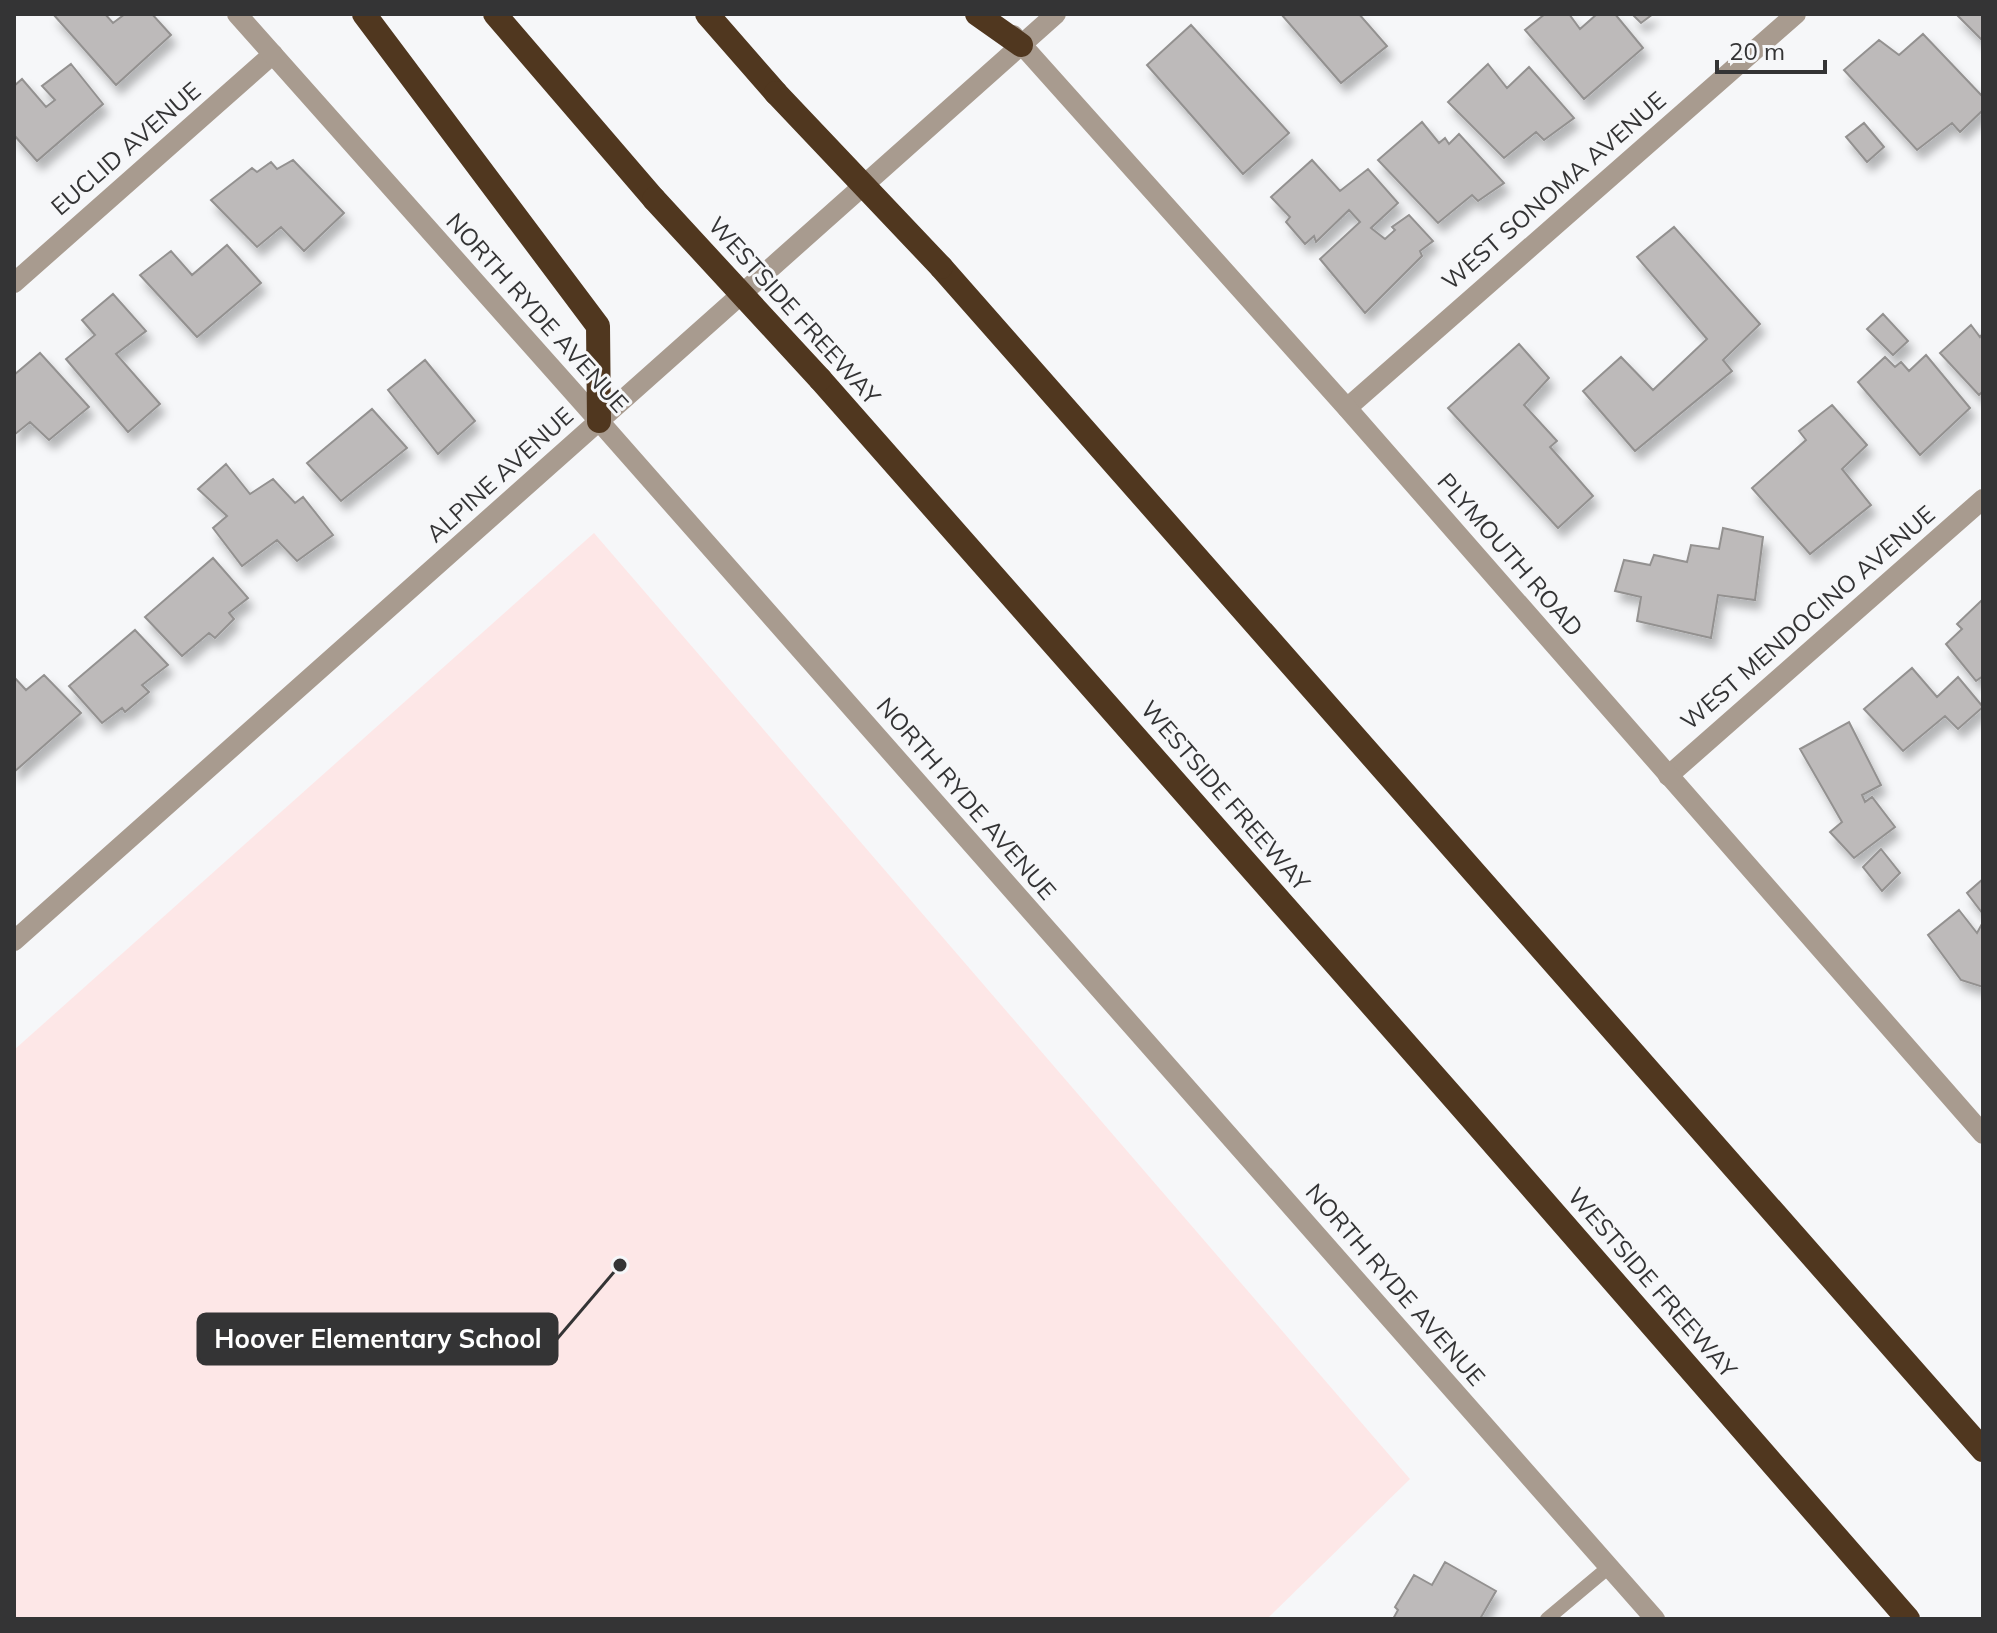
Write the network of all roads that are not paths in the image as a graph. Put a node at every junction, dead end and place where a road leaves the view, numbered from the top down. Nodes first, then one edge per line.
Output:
1 (237, 14) edge
2 (364, 14) edge
3 (495, 14) edge
4 (707, 14) edge
5 (977, 14) edge
6 (995, 14) edge
7 (1056, 14) edge
8 (1796, 14) edge
9 (1021, 45) junction
10 (273, 54) junction
11 (14, 283) edge
12 (1347, 408) junction
13 (599, 421) junction
14 (1983, 499) edge
15 (1668, 776) junction
16 (14, 941) edge
17 (1983, 1134) edge
18 (1983, 1450) edge
19 (1609, 1567) junction
20 (1547, 1619) edge
21 (1655, 1619) edge
22 (1908, 1619) edge

1 - 10 street, NORTH RYDE AVENUE
2 - 13 highway
3 - 22 highway, WESTSIDE FREEWAY, bridge
4 - 18 highway, bridge
5 - 9 highway
6 - 9 street, PLYMOUTH ROAD
7 - 9 street, ALPINE AVENUE
8 - 12 street, WEST SONOMA AVENUE
9 - 12 street, PLYMOUTH ROAD
9 - 13 street, ALPINE AVENUE
10 - 11 street, EUCLID AVENUE
10 - 13 street, NORTH RYDE AVENUE
12 - 15 street, PLYMOUTH ROAD
13 - 16 street, ALPINE AVENUE
13 - 19 street, NORTH RYDE AVENUE
14 - 15 street, WEST MENDOCINO AVENUE
15 - 17 street, PLYMOUTH ROAD
19 - 20 lane
19 - 21 street, NORTH RYDE AVENUE

